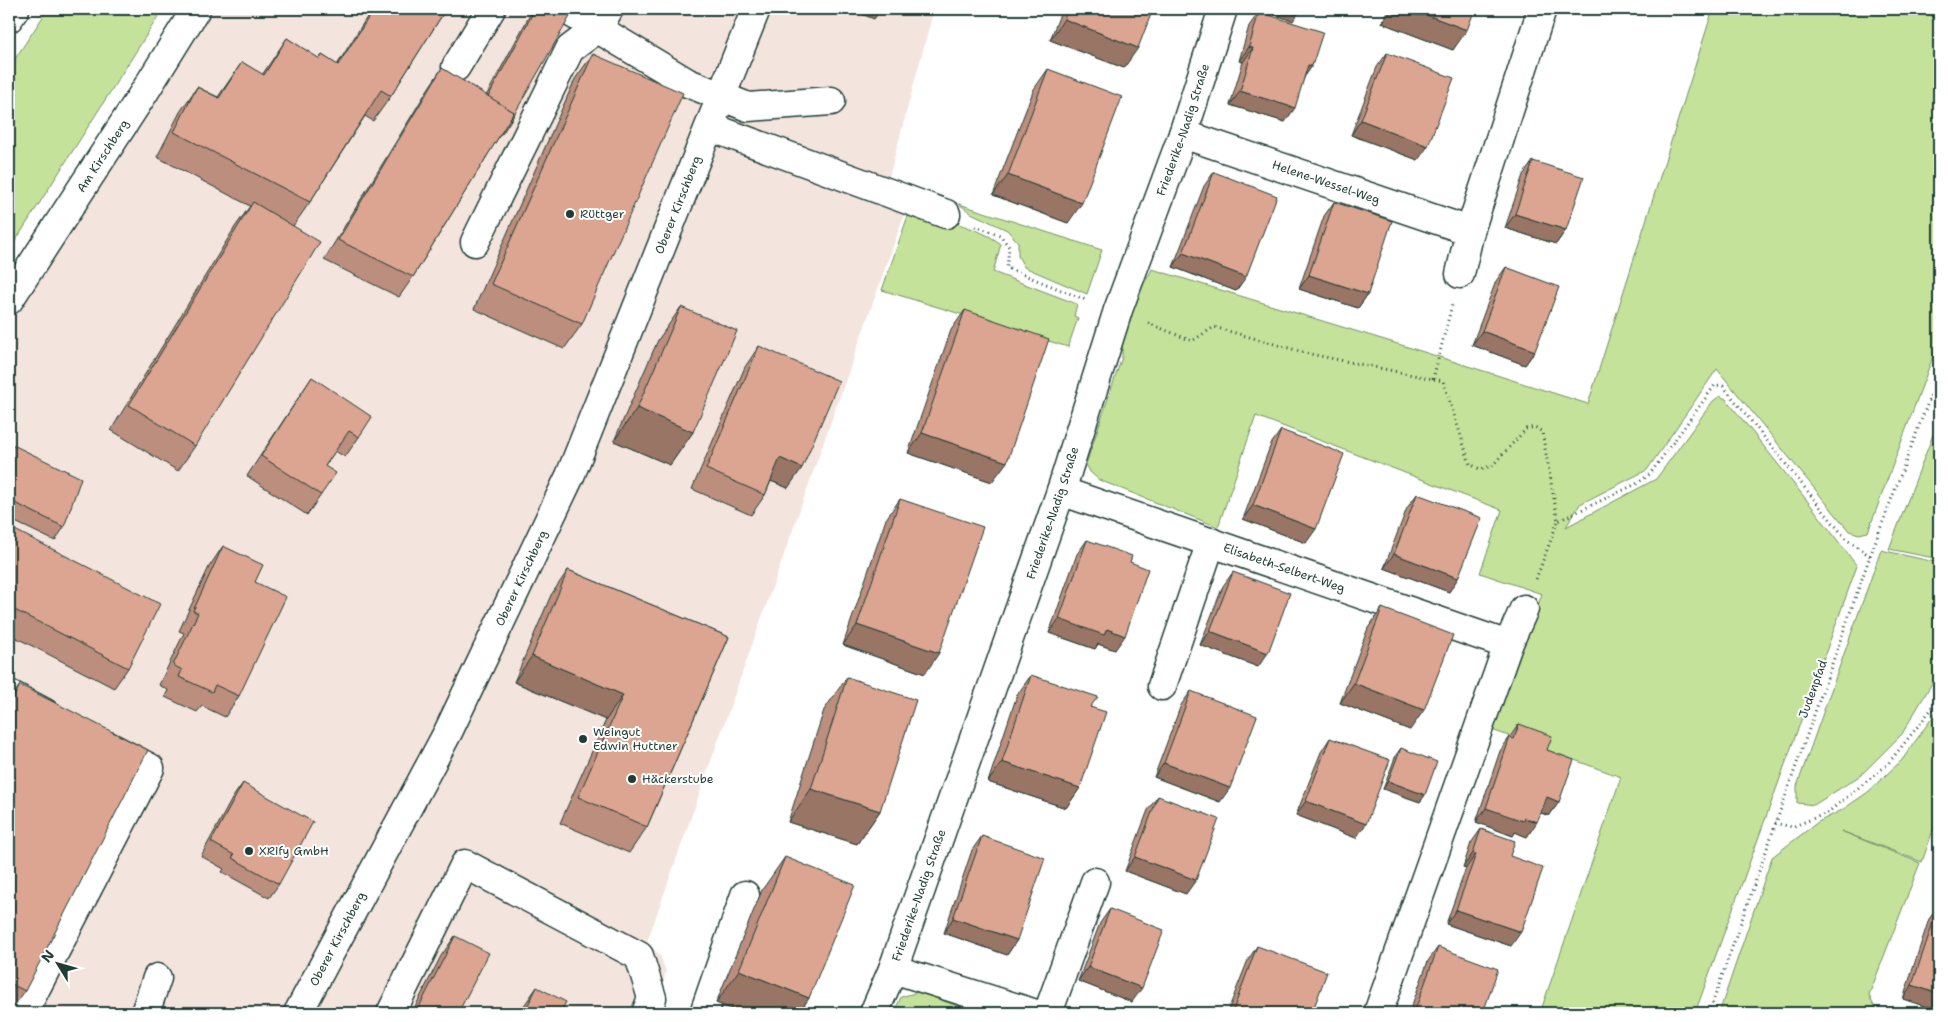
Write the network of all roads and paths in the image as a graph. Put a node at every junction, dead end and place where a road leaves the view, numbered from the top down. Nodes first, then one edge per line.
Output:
1 (15, 9) edge
2 (196, 9) edge
3 (491, 9) edge
4 (565, 9) edge
5 (756, 9) edge
6 (1223, 9) edge
7 (1542, 9) edge
8 (9, 18) edge
9 (603, 18) edge
10 (456, 67) dead end
11 (721, 97) junction
12 (831, 101) dead end
13 (710, 127) junction
14 (1182, 134) junction
15 (946, 214) joint
16 (1470, 231) junction
17 (475, 242) dead end
18 (1460, 274) joint
19 (9, 300) edge
20 (1118, 310) junction
21 (1939, 373) edge
22 (1433, 379) junction
23 (1061, 491) junction
24 (1558, 521) junction
25 (1211, 542) junction
26 (1870, 556) junction
27 (1524, 609) joint
28 (1508, 645) junction
29 (1162, 686) dead end
30 (1939, 690) edge
31 (9, 694) edge
32 (1774, 823) junction
33 (1095, 882) dead end
34 (745, 895) dead end
35 (892, 969) junction
36 (157, 978) dead end
37 (23, 1013) edge
38 (145, 1013) edge
39 (298, 1013) edge
40 (391, 1013) edge
41 (646, 1013) edge
42 (704, 1013) edge
43 (874, 1013) edge
44 (1033, 1013) edge
45 (1048, 1013) edge
46 (1378, 1013) edge
47 (1709, 1013) edge

1 - 8 street
2 - 19 street, Am Kirschberg
3 - 10 street
4 - 9 street
5 - 11 street, Oberer Kirschberg
6 - 14 street, Friederike-Nadig Straße
7 - 16 street
9 - 11 street
9 - 17 street
11 - 12 street
11 - 13 street, Oberer Kirschberg
13 - 15 street
13 - 39 street, Oberer Kirschberg
14 - 16 street, Helene-Wessel-Weg
14 - 20 street, Friederike-Nadig Straße
15 - 20 path
16 - 18 street
18 - 22 path
20 - 22 path
20 - 23 street, Friederike-Nadig Straße
21 - 26 path, Judenpfad
22 - 24 path
23 - 25 street, Elisabeth-Selbert-Weg
23 - 35 street, Friederike-Nadig Straße
24 - 26 path
24 - 27 path
25 - 28 street, Elisabeth-Selbert-Weg
25 - 29 street
26 - 32 path, Judenpfad
27 - 28 street
28 - 46 street
30 - 32 path
31 - 37 street
32 - 47 path, Judenpfad
33 - 45 street
34 - 42 street
35 - 43 street, Friederike-Nadig Straße
35 - 44 street
36 - 38 street
40 - 41 street

